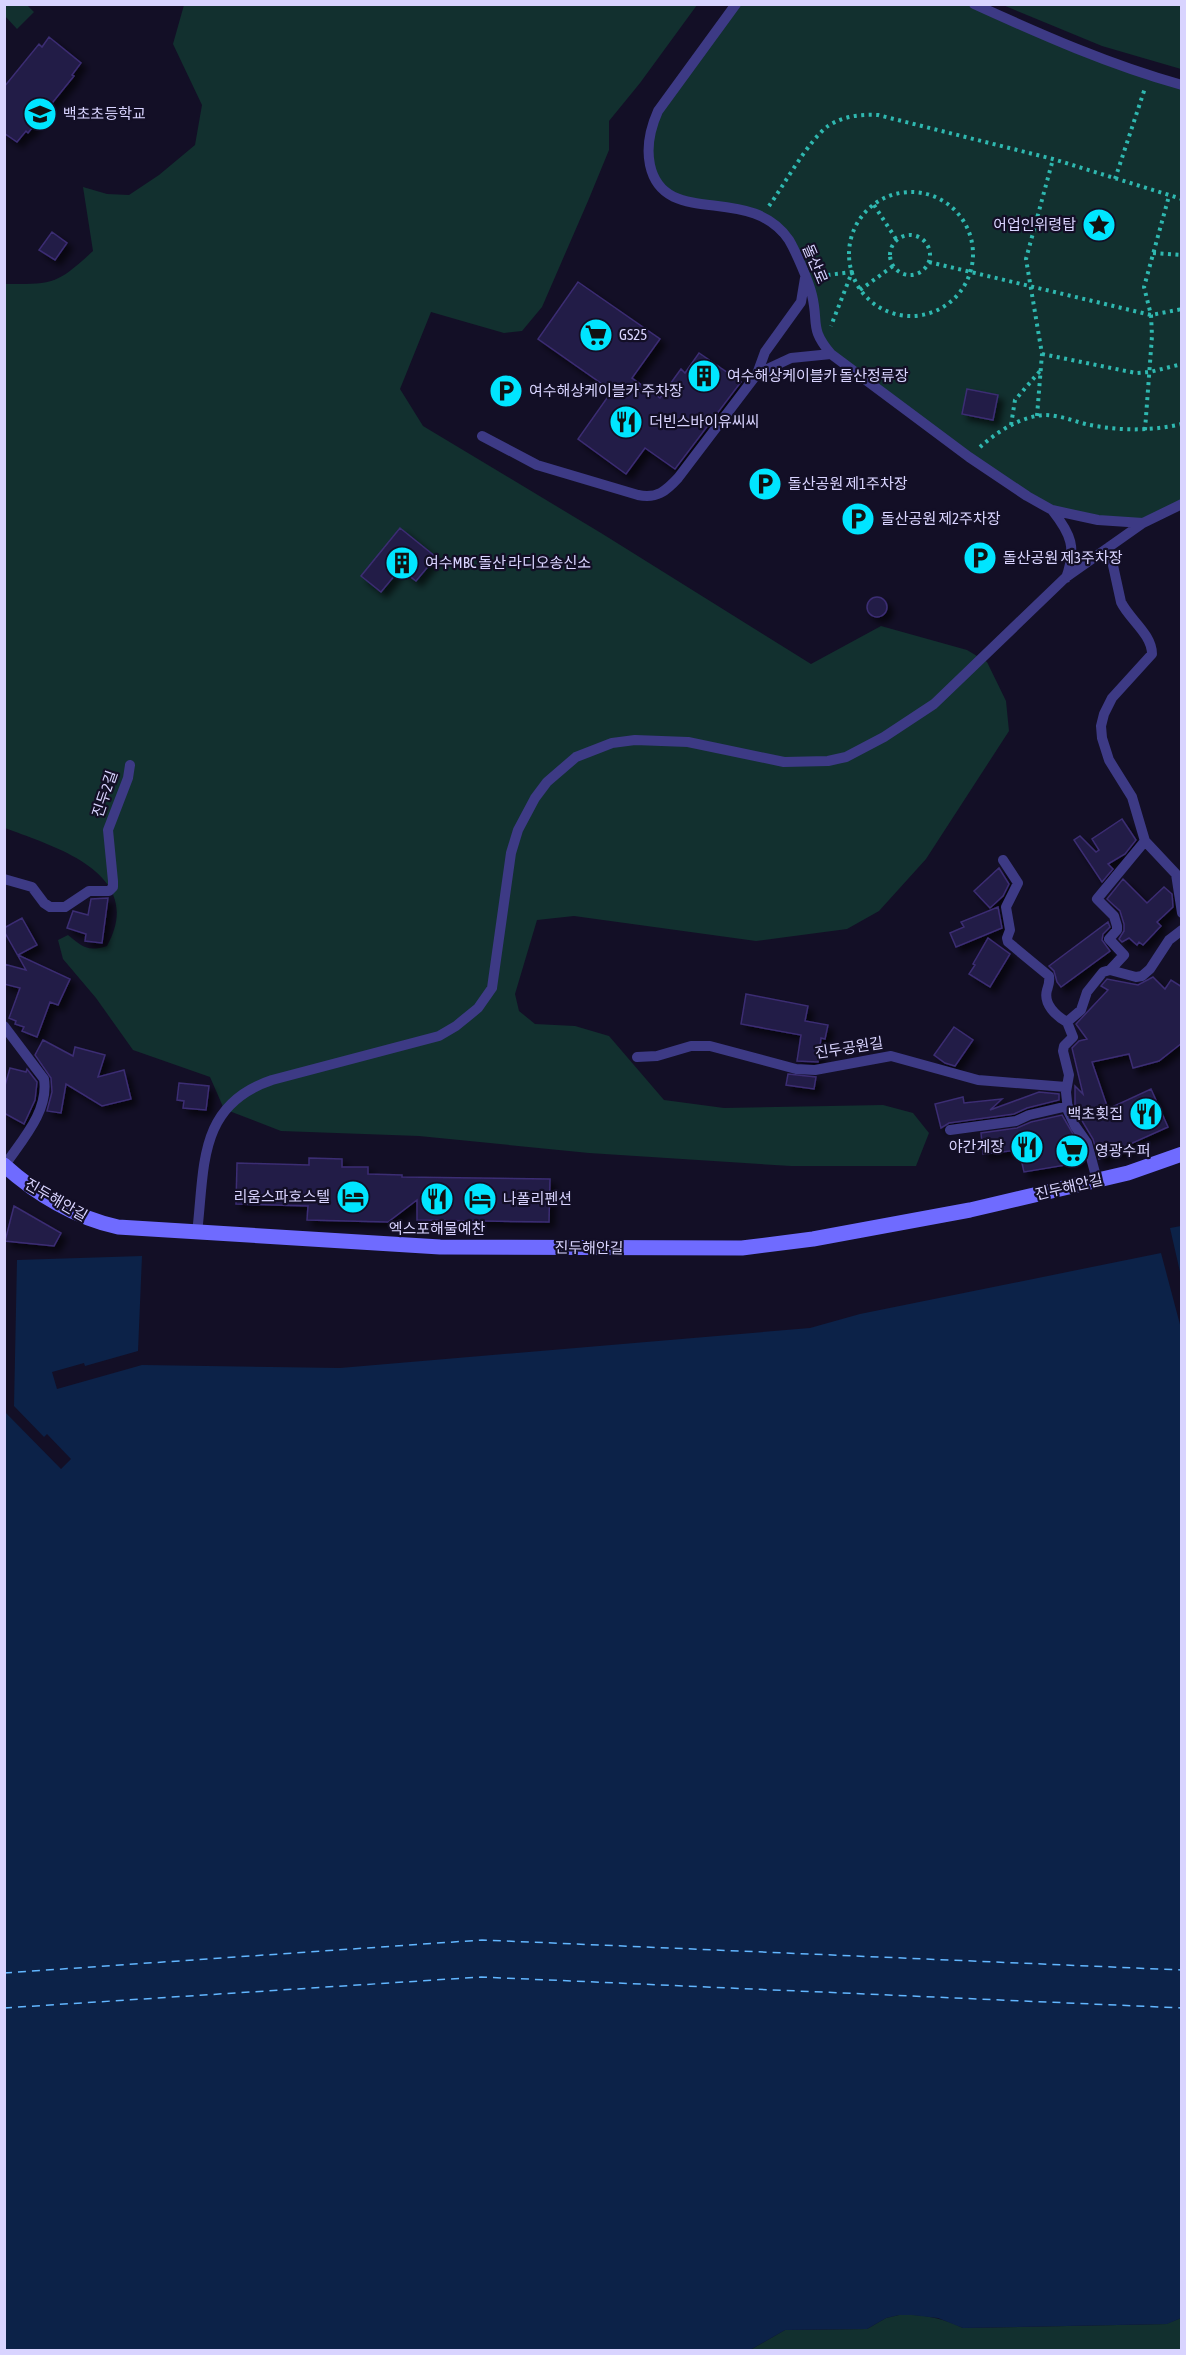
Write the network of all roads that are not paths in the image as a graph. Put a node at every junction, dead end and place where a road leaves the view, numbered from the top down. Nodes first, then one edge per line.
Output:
1 (736, 4) edge
2 (974, 4) edge
3 (1182, 85) edge
4 (805, 278) junction
5 (827, 350) junction
6 (757, 374) junction
7 (482, 436) dead end
8 (1182, 504) edge
9 (1052, 510) junction
10 (1143, 523) junction
11 (1109, 547) junction
12 (1065, 578) junction
13 (130, 765) dead end
14 (1145, 841) junction
15 (1003, 860) dead end
16 (4, 879) edge
17 (1182, 914) edge
18 (1182, 930) edge
19 (1110, 970) junction
20 (1067, 1022) junction
21 (4, 1026) edge
22 (637, 1057) dead end
23 (1066, 1087) junction
24 (1068, 1106) junction
25 (950, 1130) dead end
26 (1182, 1154) edge
27 (5, 1165) edge
28 (1097, 1180) junction
29 (198, 1233) junction

1 - 4 lane, 돌산로
2 - 3 lane
4 - 5 lane, 돌산로
4 - 6 lane
5 - 6 lane
5 - 9 lane
6 - 7 lane
8 - 10 lane
9 - 10 lane
9 - 12 lane
10 - 11 lane
11 - 12 lane
11 - 14 lane
12 - 29 lane
13 - 16 lane, 진두2길
14 - 17 lane
14 - 19 lane
15 - 20 lane
18 - 19 lane
19 - 20 lane
20 - 23 lane
21 - 27 lane
22 - 23 lane, 진두공원길
23 - 24 lane
24 - 25 lane
24 - 28 lane
26 - 28 street, 진두해안길
27 - 29 street, 진두해안길
28 - 29 street, 진두해안길

